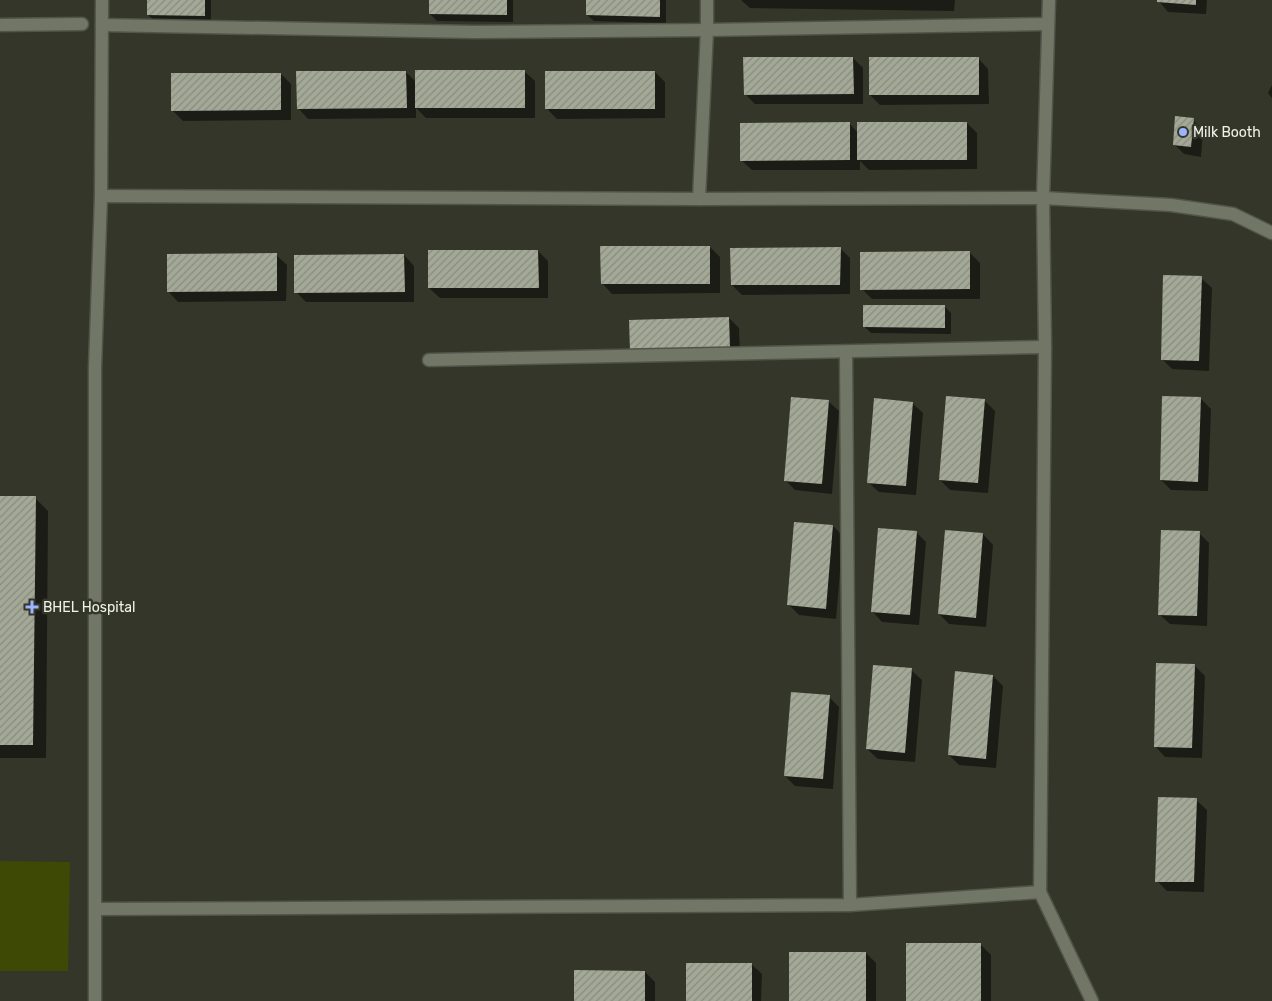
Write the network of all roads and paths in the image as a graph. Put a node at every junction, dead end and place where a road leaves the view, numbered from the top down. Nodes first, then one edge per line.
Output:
1 (102, 0) edge
2 (707, 0) edge
3 (1048, 0) edge
4 (82, 24) dead end
5 (1048, 24) junction
6 (0, 25) edge
7 (102, 25) junction
8 (707, 30) junction
9 (100, 196) junction
10 (1043, 198) junction
11 (699, 199) junction
12 (1272, 232) edge
13 (1045, 347) junction
14 (846, 352) junction
15 (429, 360) dead end
16 (1040, 892) junction
17 (850, 905) junction
18 (96, 909) junction
19 (94, 1001) edge
20 (1092, 1001) edge

1 - 7 street
2 - 8 street
3 - 5 street
4 - 6 street
5 - 8 street
5 - 10 street
7 - 8 street
7 - 9 street
8 - 11 street
9 - 11 street
9 - 18 street
10 - 11 street
10 - 12 street
10 - 13 street
13 - 14 street
13 - 16 street
14 - 15 street
14 - 17 street
16 - 17 street
16 - 20 street
17 - 18 street
18 - 19 street

